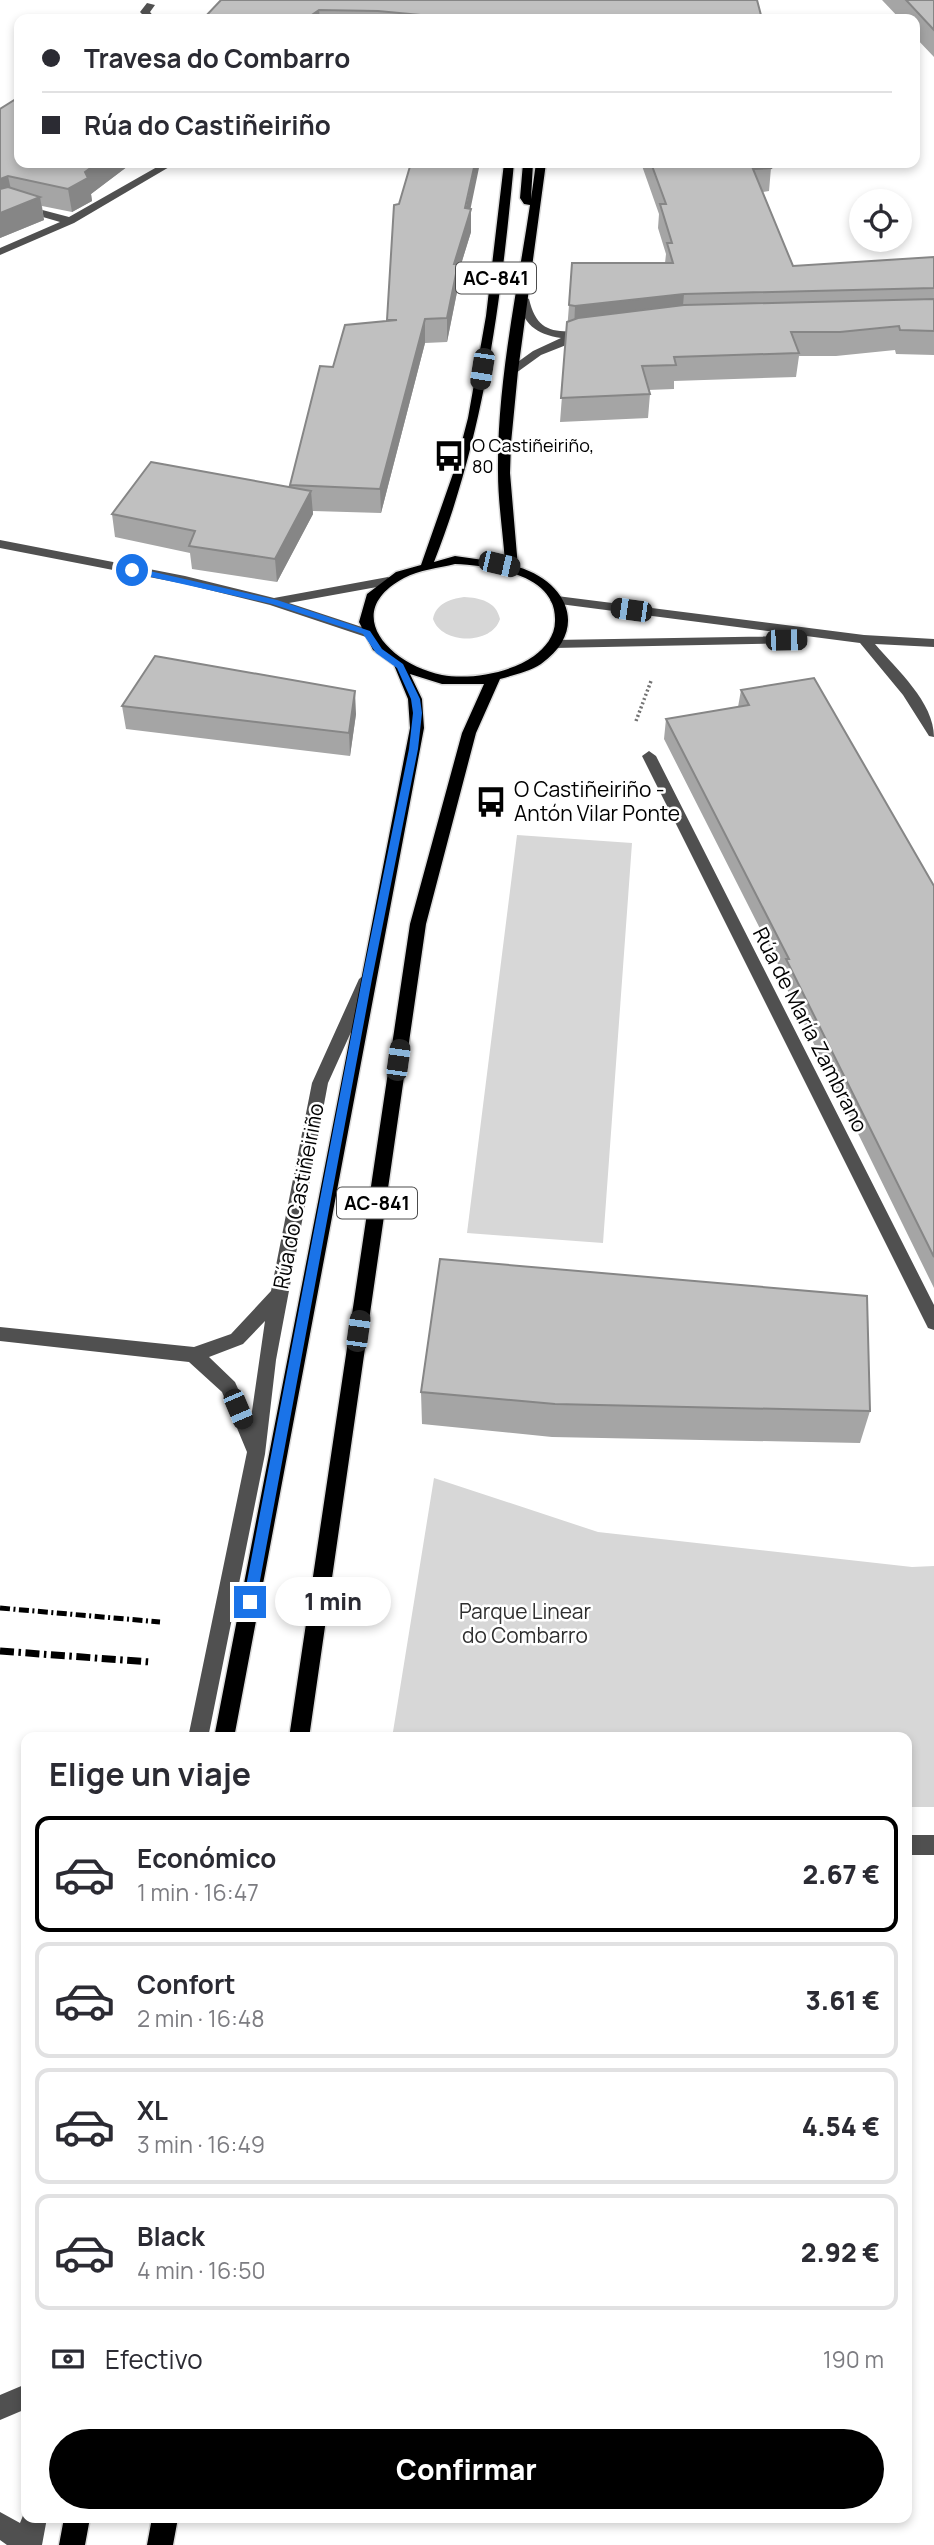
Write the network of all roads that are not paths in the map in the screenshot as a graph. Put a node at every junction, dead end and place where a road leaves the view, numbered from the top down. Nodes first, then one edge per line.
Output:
1 (150, 5) dead end
2 (147, 14) edge
3 (162, 168) edge
4 (509, 168) edge
5 (528, 168) edge
6 (540, 168) edge
7 (0, 209) edge
8 (535, 213) junction
9 (70, 221) junction
10 (0, 252) edge
11 (523, 299) junction
12 (601, 333) edge
13 (574, 336) junction
14 (512, 371) junction
15 (0, 544) edge
16 (427, 564) junction
17 (512, 567) junction
18 (388, 581) junction
19 (557, 600) junction
20 (274, 602) junction
21 (366, 632) junction
22 (864, 639) junction
23 (934, 643) edge
24 (555, 644) junction
25 (400, 666) junction
26 (494, 677) junction
27 (934, 733) edge
28 (649, 756) dead end
29 (367, 979) junction
30 (279, 1294) junction
31 (934, 1323) edge
32 (0, 1334) edge
33 (194, 1355) junction
34 (256, 1454) junction
35 (199, 1732) edge
36 (225, 1732) edge
37 (300, 1732) edge
38 (912, 1845) edge
39 (934, 1845) edge
40 (21, 2398) edge
41 (0, 2408) edge
42 (33, 2523) edge
43 (76, 2523) edge
44 (163, 2523) edge
45 (0, 2525) edge
46 (29, 2545) edge
47 (72, 2545) edge
48 (160, 2545) edge

1 - 2 street
3 - 9 street
4 - 16 main road, AC-841
5 - 8 main road
6 - 8 main road, AC-841
7 - 9 street
8 - 11 main road, AC-841
9 - 10 street
11 - 13 street
11 - 14 main road, AC-841
12 - 13 street
13 - 14 street
14 - 17 main road, AC-841
15 - 20 street
16 - 17 main road
16 - 18 main road
17 - 19 main road
18 - 20 street
18 - 21 main road
19 - 22 street
19 - 24 main road
20 - 21 street
21 - 25 main road, Rúa do Castiñeiriño / AC-841
22 - 23 street
22 - 24 street
22 - 27 street
24 - 26 main road, Rúa do Castiñeiriño / AC-841
25 - 26 main road, Rúa do Castiñeiriño / AC-841
25 - 29 main road, Rúa do Castiñeiriño / AC-841
26 - 37 main road, AC-841
28 - 31 street, Rúa de María Zambrano
29 - 30 street
29 - 36 main road, Rúa do Castiñeiriño / AC-841
30 - 33 street
30 - 34 street
32 - 33 street
33 - 34 street
34 - 35 street
38 - 39 street
40 - 41 street
42 - 46 street
43 - 47 main road
44 - 48 main road
45 - 46 street

